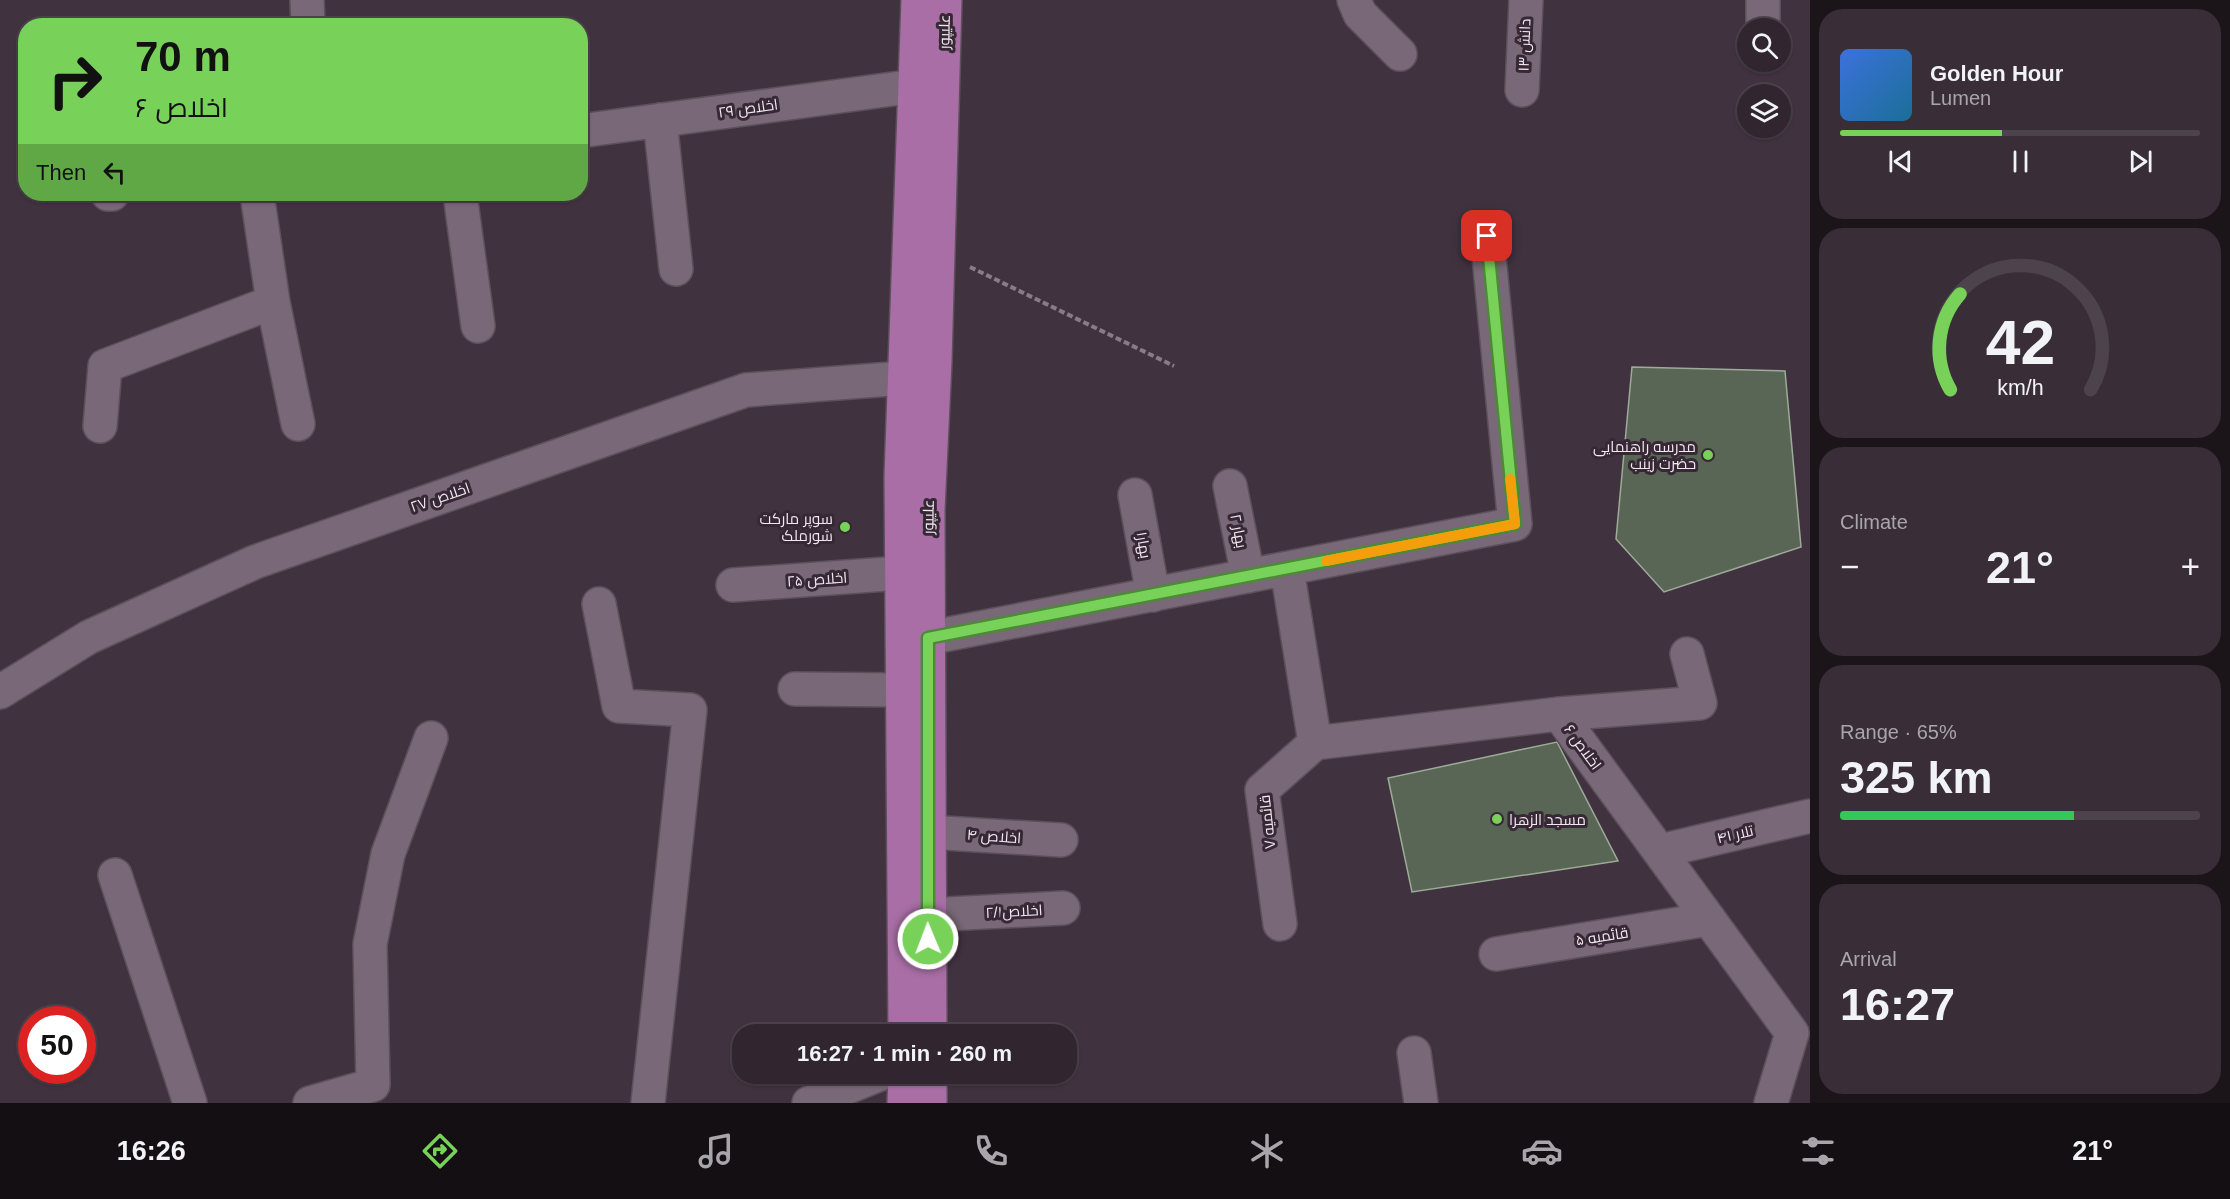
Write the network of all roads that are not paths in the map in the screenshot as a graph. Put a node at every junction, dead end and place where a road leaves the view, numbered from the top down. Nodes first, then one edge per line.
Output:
1 (307, 0) edge
2 (918, 0) edge
3 (945, 0) edge
4 (1354, 0) edge
5 (1526, 0) edge
6 (1763, 0) edge
7 (308, 18) edge
8 (1763, 18) edge
9 (1400, 54) dead end
10 (915, 86) junction
11 (1522, 90) dead end
12 (660, 120) junction
13 (588, 129) edge
14 (258, 201) edge
15 (461, 201) edge
16 (1487, 236) dead end
17 (676, 269) dead end
18 (273, 302) junction
19 (478, 326) dead end
20 (904, 378) junction
21 (298, 424) dead end
22 (100, 426) dead end
23 (1230, 486) dead end
24 (1135, 495) dead end
25 (1287, 568) junction
26 (901, 573) junction
27 (1248, 576) junction
28 (733, 585) dead end
29 (1153, 595) junction
30 (599, 604) dead end
31 (915, 641) junction
32 (1687, 654) dead end
33 (795, 689) dead end
34 (902, 690) junction
35 (0, 692) edge
36 (1559, 714) junction
37 (431, 738) dead end
38 (1315, 743) junction
39 (1810, 816) edge
40 (928, 832) junction
41 (1060, 840) dead end
42 (1659, 851) junction
43 (115, 875) dead end
44 (1063, 908) dead end
45 (928, 915) junction
46 (1708, 919) junction
47 (1280, 924) dead end
48 (1496, 954) dead end
49 (905, 1024) edge
50 (930, 1024) edge
51 (1801, 1035) edge
52 (1414, 1053) dead end
53 (856, 1084) edge
54 (905, 1084) edge
55 (930, 1084) edge
56 (190, 1103) edge
57 (310, 1103) edge
58 (648, 1103) edge
59 (809, 1103) edge
60 (904, 1103) edge
61 (930, 1103) edge
62 (1421, 1103) edge
63 (1771, 1103) edge

1 - 7 street
2 - 10 main road, علیپور
3 - 31 main road, علیپور
4 - 9 street
5 - 11 street, دانش ۱۳
6 - 8 street
10 - 12 street, اخلاص ۲۹
10 - 20 main road, علیپور
12 - 13 street, اخلاص ۲۹
12 - 17 street
14 - 18 street
15 - 19 street
16 - 25 street
18 - 21 street
18 - 22 street
20 - 26 main road, علیپور
20 - 35 street, اخلاص ۲۷
23 - 27 street, بهار ۲
24 - 29 street, بهار۱
25 - 27 street
25 - 38 street
26 - 28 street, اخلاص ۲۵
26 - 31 main road, علیپور
27 - 29 street
29 - 31 street
30 - 58 street
31 - 34 main road, علیپور
31 - 40 main road, علیپور
32 - 36 street
33 - 34 street
34 - 49 main road, علیپور
36 - 38 street, اخلاص ۶
36 - 42 street, اخلاص ۶
37 - 57 street
38 - 47 street, قائمیه ۷
39 - 42 street, تلار ۴۱
40 - 41 street, اخلاص ۴
40 - 45 main road, علیپور
42 - 46 street, اخلاص ۶
43 - 56 street
44 - 45 street, اخلاص۲/۱
45 - 50 main road, علیپور
46 - 48 street, قائمیه ۵
46 - 51 street, اخلاص ۶
51 - 63 street, اخلاص ۶
52 - 62 street
53 - 59 street
54 - 60 main road
55 - 61 main road

